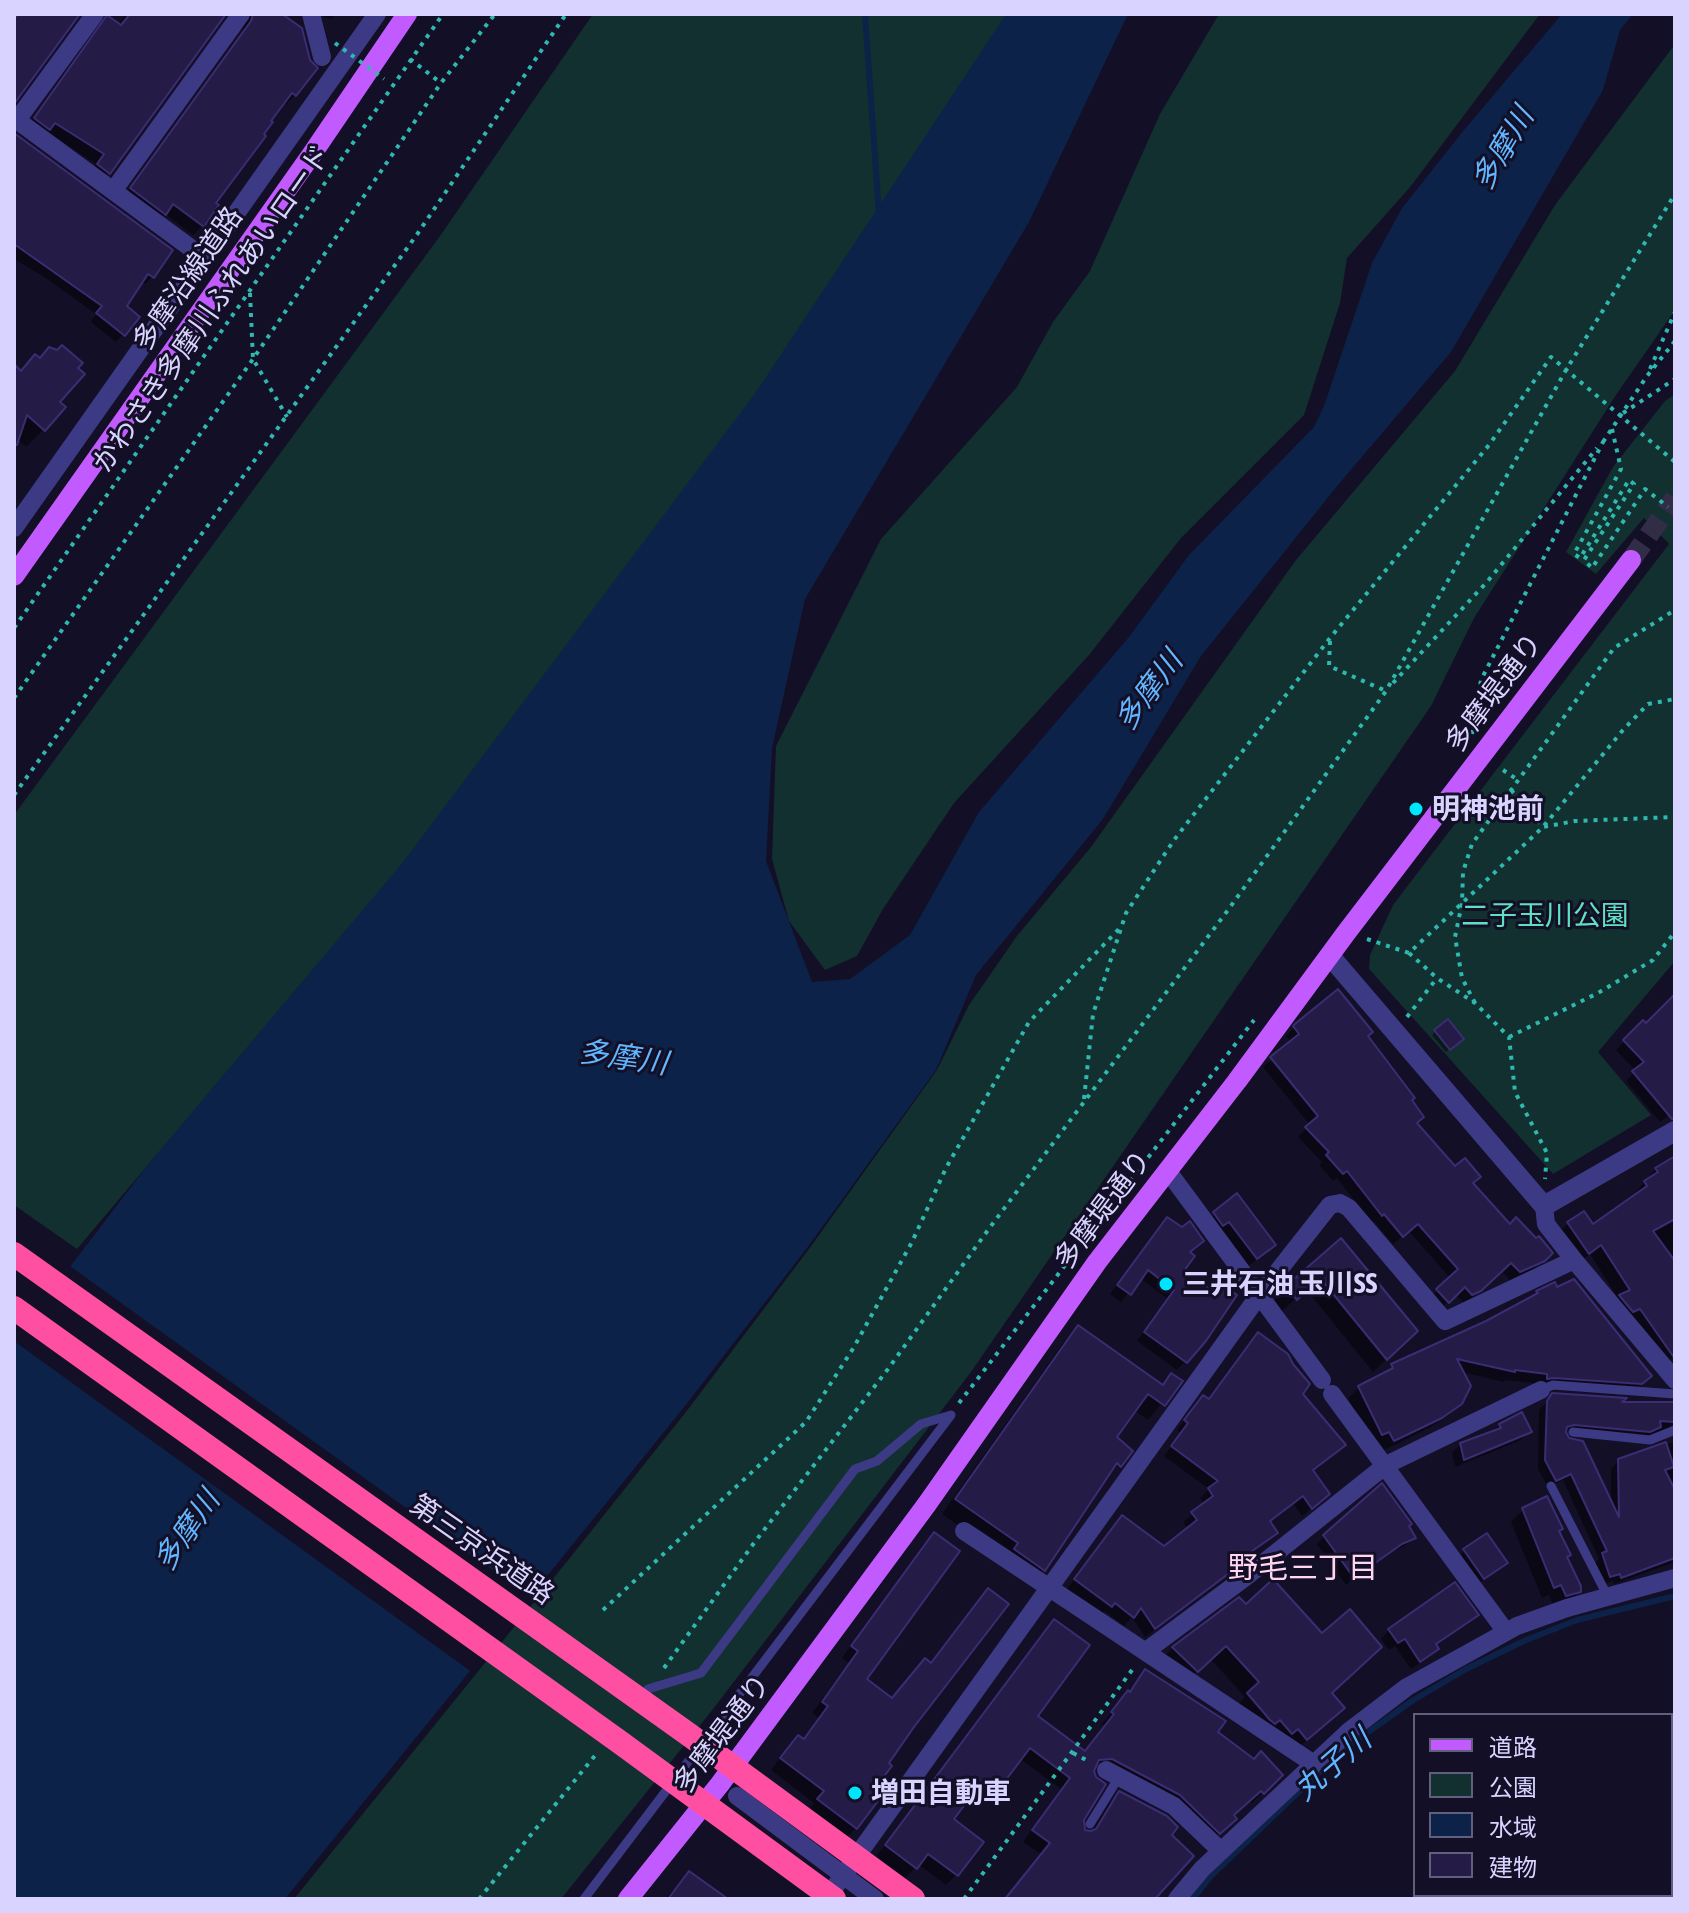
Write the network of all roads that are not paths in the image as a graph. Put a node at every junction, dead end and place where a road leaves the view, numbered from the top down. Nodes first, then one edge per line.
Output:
1 (95, 14) edge
2 (241, 14) edge
3 (311, 14) edge
4 (377, 14) edge
5 (407, 14) edge
6 (328, 50) joint
7 (337, 71) junction
8 (16, 119) edge
9 (113, 191) junction
10 (203, 257) junction
11 (14, 528) edge
12 (1631, 560) tunnel mouth
13 (14, 576) edge
14 (1330, 956) junction
15 (1675, 1131) edge
16 (1167, 1170) junction
17 (1544, 1206) junction
18 (14, 1254) edge
19 (1574, 1260) junction
20 (1260, 1294) junction
21 (14, 1308) edge
22 (1675, 1380) edge
23 (1541, 1390) joint
24 (1675, 1394) edge
25 (1675, 1430) edge
26 (1573, 1432) dead end
27 (1386, 1465) junction
28 (1551, 1486) dead end
29 (964, 1531) dead end
30 (1675, 1578) edge
31 (1047, 1588) junction
32 (1608, 1597) junction
33 (1506, 1632) junction
34 (1146, 1651) junction
35 (648, 1689) road end
36 (1314, 1764) junction
37 (1113, 1773) joint
38 (737, 1796) dead end
39 (1090, 1824) dead end
40 (1221, 1851) junction
41 (842, 1876) junction
42 (584, 1899) edge
43 (628, 1899) edge
44 (826, 1899) edge
45 (834, 1899) edge
46 (875, 1899) edge
47 (913, 1899) edge
48 (1177, 1899) edge

1 - 8 street
2 - 9 street
3 - 6 street
4 - 7 street
5 - 13 main road, 多摩沿線道路
6 - 7 lane
7 - 10 street
8 - 9 street
9 - 10 street
10 - 11 street
12 - 14 main road, 多摩堤通り
14 - 16 main road, 多摩堤通り
14 - 17 street
15 - 17 street
16 - 20 street
16 - 43 main road, 多摩堤通り
17 - 19 street
18 - 47 highway, 第三京浜道路, bridge
19 - 20 street
19 - 22 street
20 - 27 street
20 - 31 street
21 - 45 highway, bridge
23 - 24 lane
23 - 27 street
25 - 26 lane
27 - 33 street
27 - 34 street
28 - 32 lane
29 - 31 street
30 - 32 street
31 - 34 street
31 - 41 street
32 - 33 street
33 - 36 street
34 - 36 street
35 - 42 lane
36 - 40 street
37 - 39 lane
37 - 40 street
38 - 41 street
40 - 48 street
41 - 44 street
41 - 46 street

